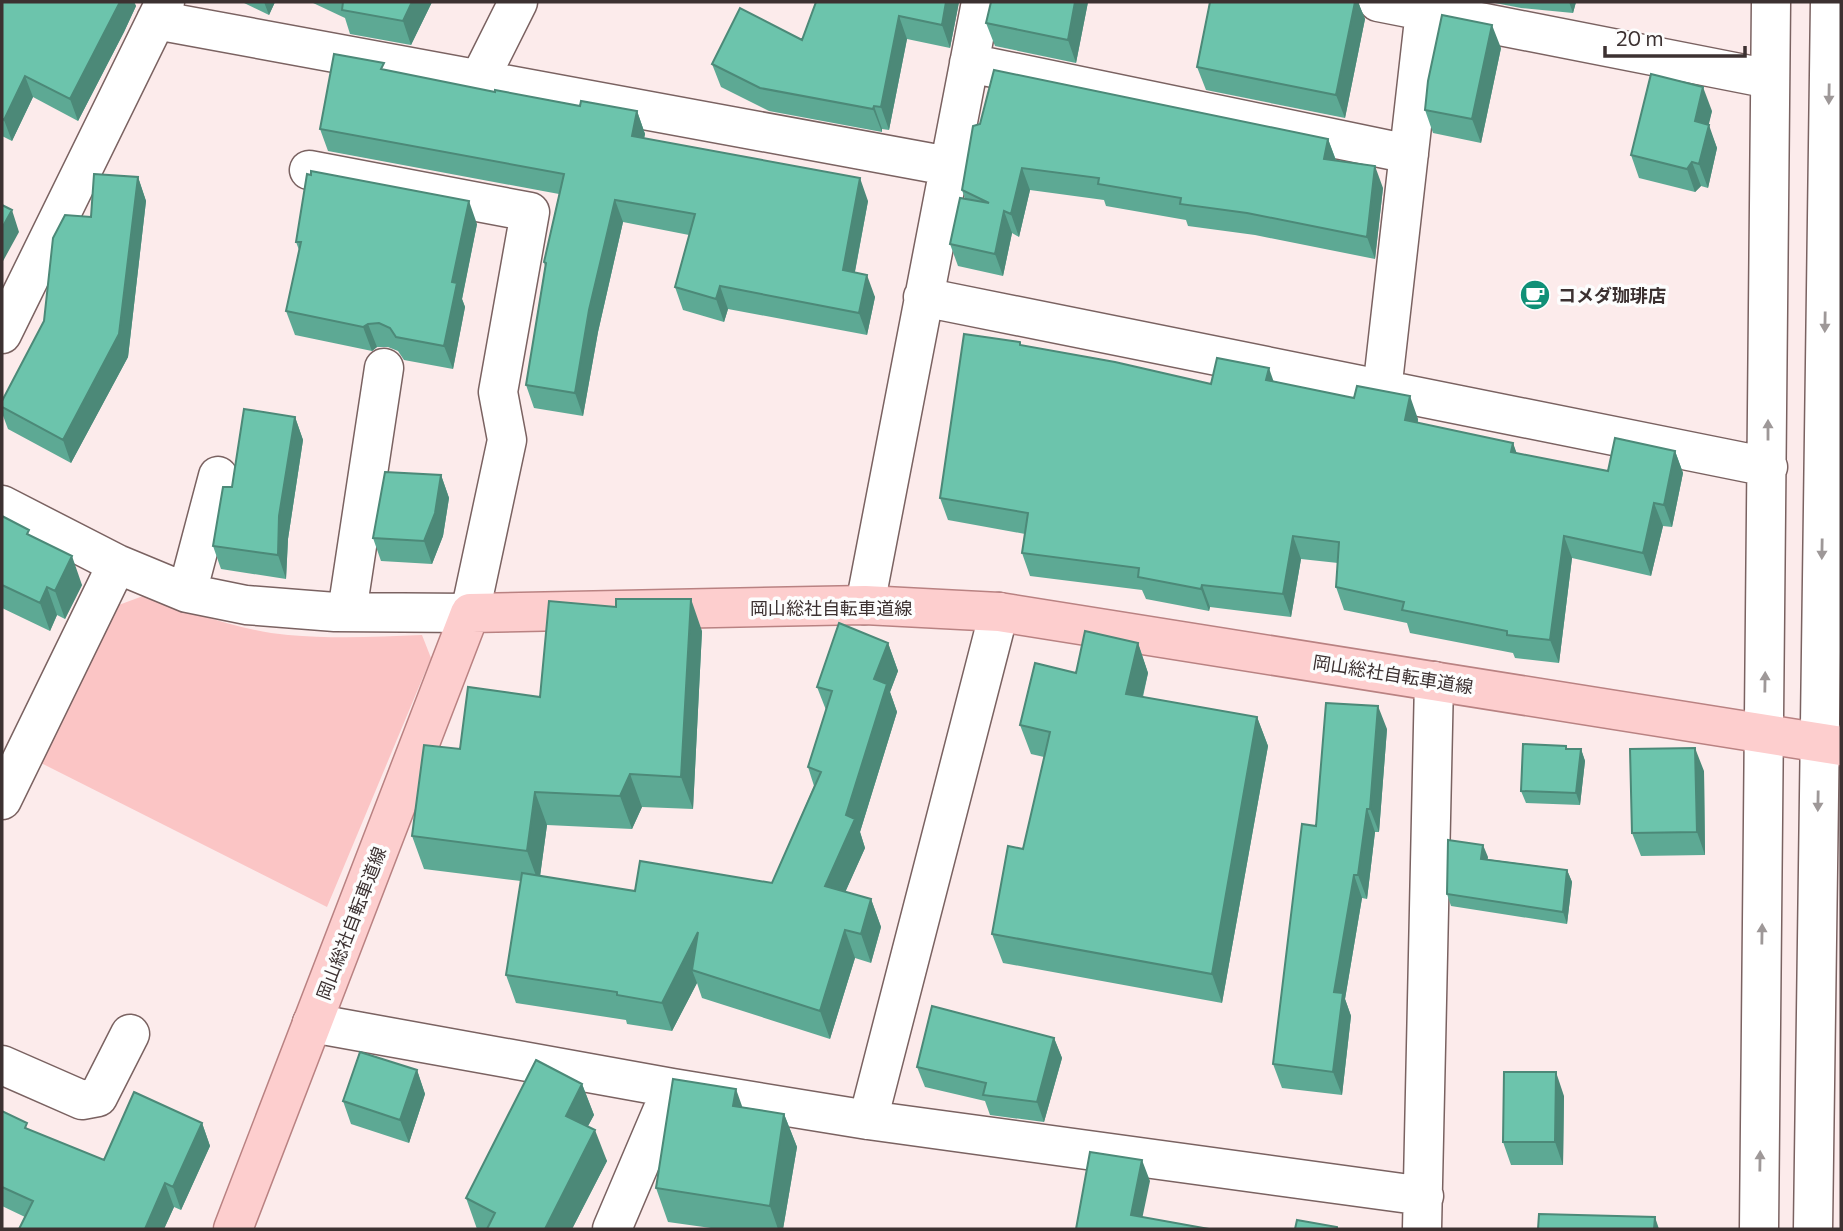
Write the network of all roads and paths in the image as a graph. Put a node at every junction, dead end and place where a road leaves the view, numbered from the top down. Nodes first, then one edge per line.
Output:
1 (518, 2) edge
2 (981, 2) edge
3 (1378, 2) edge
4 (1771, 2) edge
5 (1830, 2) edge
6 (160, 11) edge
7 (1425, 11) junction
8 (969, 63) junction
9 (1770, 79) junction
10 (479, 80) junction
11 (1409, 154) junction
12 (948, 166) junction
13 (309, 170) edge
14 (923, 297) junction
15 (2, 334) edge
16 (384, 368) dead end
17 (1382, 391) junction
18 (1768, 467) junction
19 (218, 476) dead end
20 (2, 505) edge
21 (117, 564) junction
22 (187, 593) junction
23 (865, 605) junction
24 (347, 612) junction
25 (999, 612) junction
26 (470, 613) junction
27 (1434, 681) junction
28 (1765, 734) junction
29 (1830, 744) edge
30 (2, 800) edge
31 (312, 1023) junction
32 (130, 1034) dead end
33 (2, 1065) edge
34 (672, 1088) junction
35 (868, 1120) junction
36 (1423, 1213) edge
37 (233, 1229) edge
38 (612, 1229) edge
39 (1759, 1229) edge
40 (1813, 1229) edge

1 - 10 street
2 - 8 street
3 - 7 street
4 - 9 street
5 -> 29 street
6 - 10 street
6 - 15 street
7 - 9 street
7 - 11 street
8 - 11 street
8 - 12 street
18 -> 9 street
10 - 12 street
11 - 17 street
12 - 14 street
13 - 26 street
14 - 17 street
14 - 23 street
16 - 24 street
17 - 18 street
28 -> 18 street
19 - 22 street
20 - 21 street
21 - 22 street
21 - 30 street
22 - 24 street
23 - 25 main road, 岡山総社自転車道線
23 - 26 main road, 岡山総社自転車道線
24 - 26 street
25 - 27 main road, 岡山総社自転車道線
25 - 35 street
26 - 31 main road, 岡山総社自転車道線
27 - 28 main road, 岡山総社自転車道線
27 - 36 street
28 - 29 main road, 岡山総社自転車道線
39 -> 28 street
29 -> 40 street
31 - 34 street
31 - 37 main road, 岡山総社自転車道線
32 - 33 street
34 - 35 street
34 - 38 street
35 - 36 street

